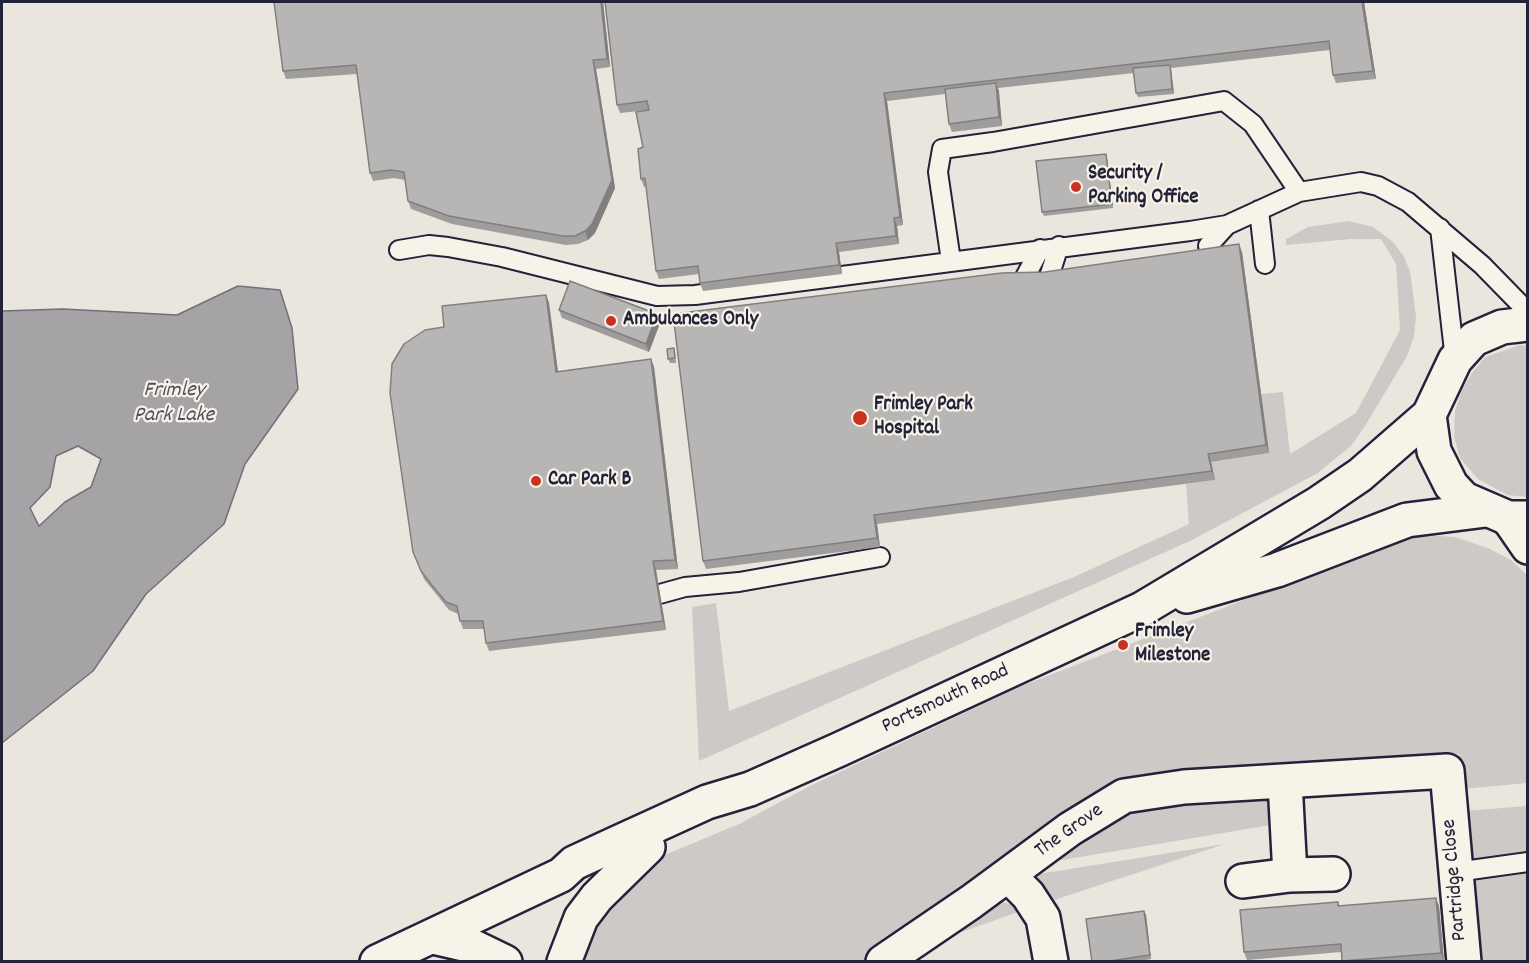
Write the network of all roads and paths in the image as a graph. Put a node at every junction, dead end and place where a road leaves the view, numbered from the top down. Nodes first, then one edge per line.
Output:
1 (1299, 192) junction
2 (1260, 210) junction
3 (1227, 225) junction
4 (1440, 228) junction
5 (1059, 246) junction
6 (1208, 246) edge
7 (1040, 249) junction
8 (399, 250) dead end
9 (1004, 254) junction
10 (951, 261) junction
11 (1265, 264) dead end
12 (890, 270) junction
13 (865, 272) junction
14 (882, 288) edge
15 (859, 291) edge
16 (1039, 293) edge
17 (1527, 312) edge
18 (1527, 324) edge
19 (1455, 360) junction
20 (1429, 415) junction
21 (1507, 515) edge
22 (1527, 547) edge
23 (880, 557) dead end
24 (624, 602) edge
25 (1142, 609) junction
26 (1285, 782) junction
27 (750, 789) junction
28 (1449, 798) joint
29 (648, 847) junction
30 (1527, 862) edge
31 (1456, 872) junction
32 (1333, 874) dead end
33 (561, 875) junction
34 (1008, 875) junction
35 (1290, 875) junction
36 (1243, 881) dead end
37 (433, 937) junction
38 (377, 962) edge
39 (506, 962) edge
40 (564, 962) edge
41 (883, 962) edge
42 (1051, 962) edge
43 (1464, 962) edge

1 - 2 lane
1 - 4 lane
1 - 10 lane
2 - 3 lane
2 - 11 lane
3 - 5 lane
3 - 6 lane
4 - 17 lane
4 - 19 lane
5 - 7 lane
5 - 16 lane
7 - 9 lane
7 - 9 lane
8 - 13 lane
9 - 10 lane
10 - 12 lane
12 - 13 lane
12 - 14 lane
13 - 15 lane
18 - 19 main road
19 - 20 main road
20 - 21 main road
20 - 25 main road, Portsmouth Road
21 - 22 main road
21 - 25 main road, Portsmouth Road
23 - 24 lane
25 - 27 main road, Portsmouth Road
26 - 28 main road, The Grove
26 - 34 main road, The Grove
26 - 35 main road
27 - 29 main road, Portsmouth Road
27 - 33 main road, Portsmouth Road
28 - 31 main road, Partridge Close
29 - 33 main road, Portsmouth Road
29 - 40 main road
30 - 31 lane
31 - 43 main road, Partridge Close
32 - 35 main road
33 - 37 main road, Portsmouth Road
34 - 41 main road, The Grove
34 - 42 main road
35 - 36 main road
37 - 38 main road, Portsmouth Road
37 - 39 main road

